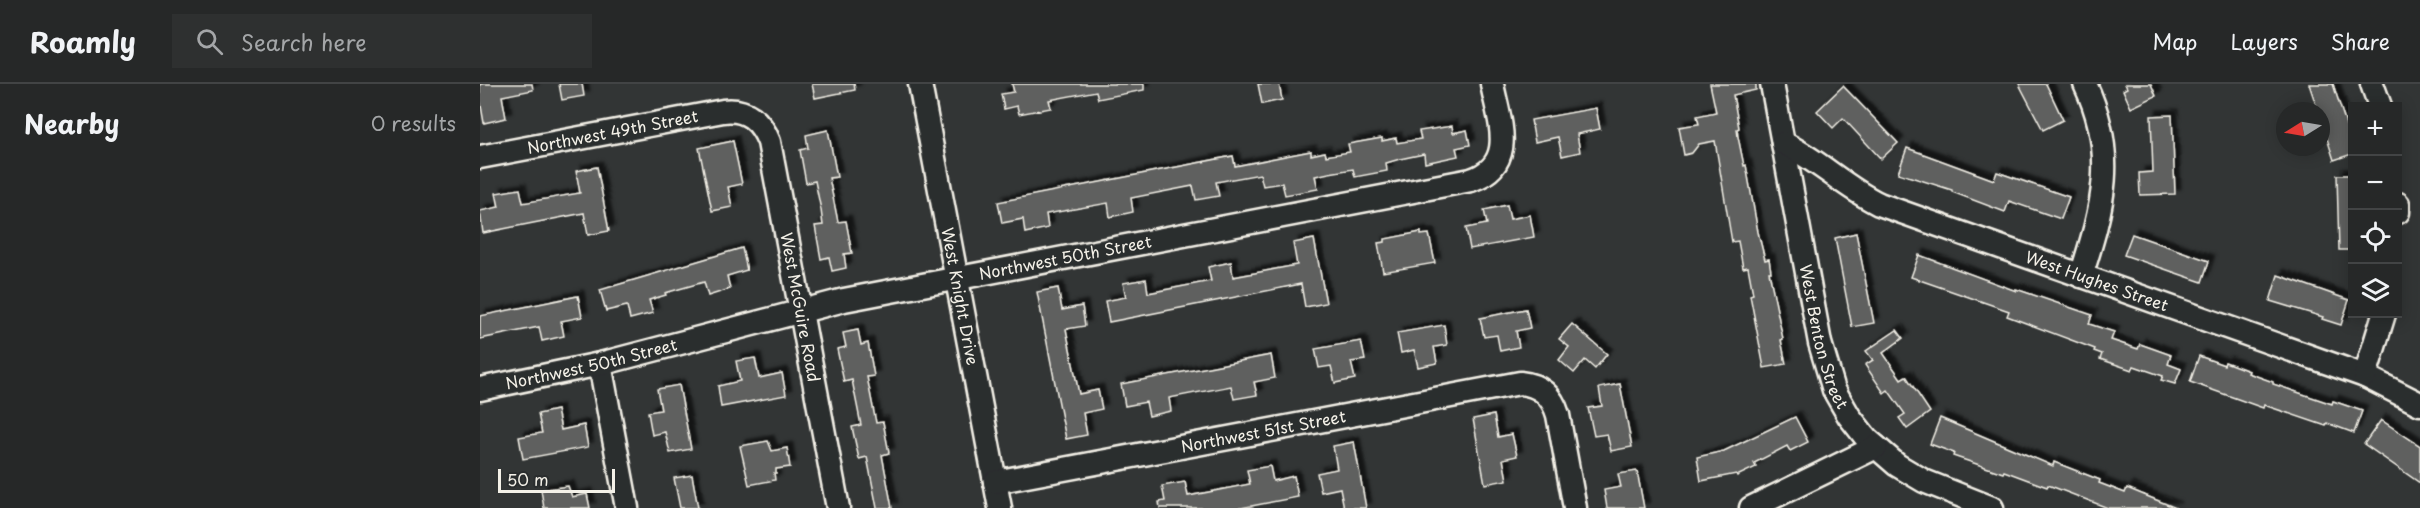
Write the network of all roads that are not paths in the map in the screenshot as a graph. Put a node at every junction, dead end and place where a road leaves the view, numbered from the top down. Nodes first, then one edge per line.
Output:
1 (921, 84) edge
2 (1492, 84) edge
3 (1772, 84) edge
4 (2085, 84) edge
5 (2372, 84) edge
6 (2379, 102) edge
7 (746, 113) joint
8 (1783, 143) junction
9 (480, 157) edge
10 (2081, 276) junction
11 (957, 278) junction
12 (801, 310) junction
13 (2383, 318) edge
14 (600, 364) junction
15 (2365, 376) junction
16 (480, 389) edge
17 (2420, 404) edge
18 (1876, 447) junction
19 (995, 482) junction
20 (627, 508) edge
21 (838, 508) edge
22 (1000, 508) edge
23 (1575, 508) edge
24 (1751, 508) edge
25 (1992, 508) edge

1 - 11 street, West Knight Drive
2 - 11 street, Northwest 50th Street
3 - 8 street, West Benton Street
4 - 10 street
5 - 6 street
7 - 9 street, Northwest 49th Street
7 - 12 street, West McGuire Road
8 - 10 street, West Hughes Street
8 - 18 street, West Benton Street
10 - 15 street, West Hughes Street
11 - 12 street, Northwest 50th Street
11 - 19 street, West Knight Drive
12 - 14 street, Northwest 50th Street
12 - 21 street, West McGuire Road
13 - 15 street
14 - 16 street, Northwest 50th Street
14 - 20 street
15 - 17 street, West Hughes Street
18 - 24 street
18 - 25 street, West Benton Street
19 - 22 street, West Knight Drive
19 - 23 street, Northwest 51st Street

